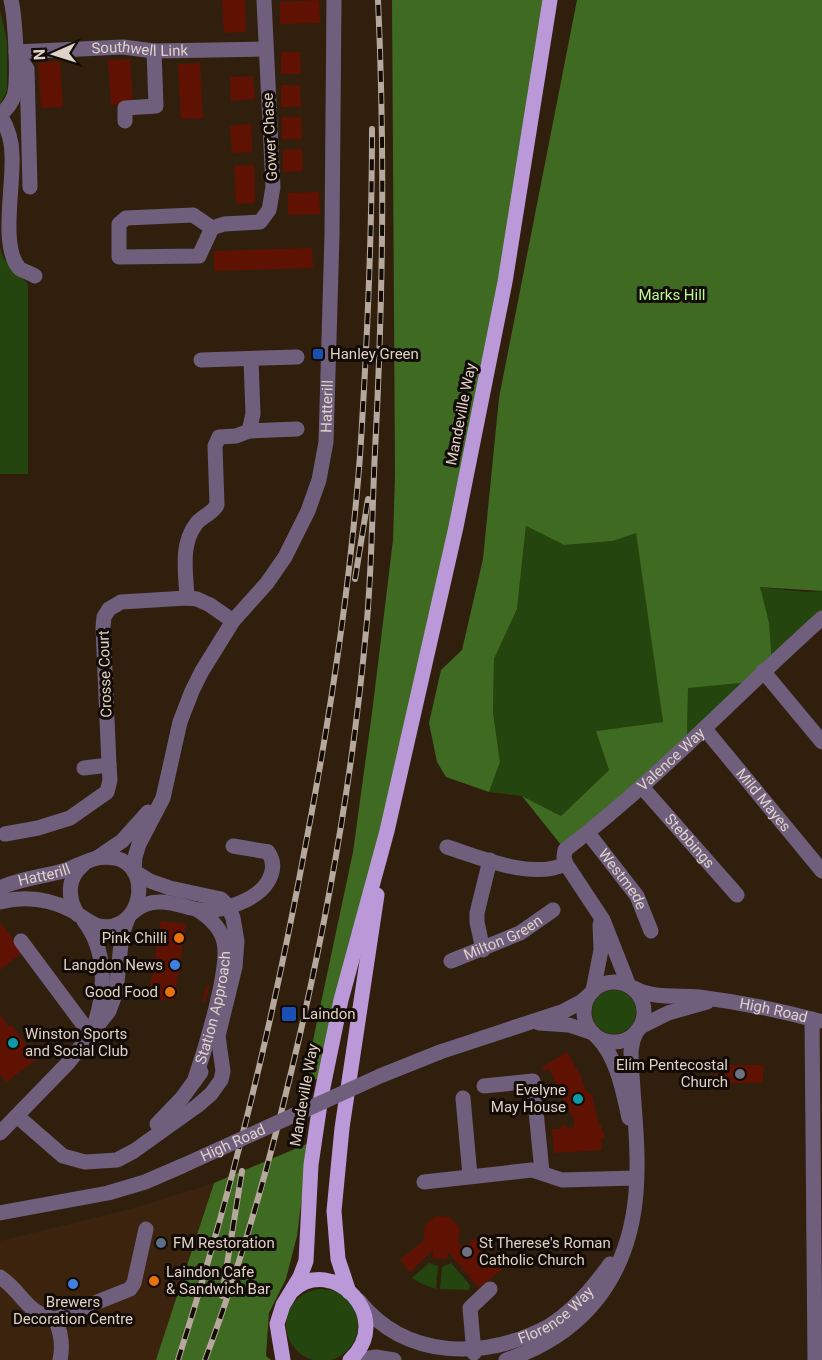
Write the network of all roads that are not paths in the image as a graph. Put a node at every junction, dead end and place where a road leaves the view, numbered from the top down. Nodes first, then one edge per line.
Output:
1 (10, 0) edge
2 (264, 0) edge
3 (334, 0) edge
4 (550, 0) edge
5 (266, 49) junction
6 (154, 51) junction
7 (16, 52) junction
8 (0, 115) edge
9 (125, 121) dead end
10 (30, 187) dead end
11 (212, 228) junction
12 (35, 276) dead end
13 (297, 357) dead end
14 (252, 359) junction
15 (201, 360) dead end
16 (297, 429) dead end
17 (249, 431) junction
18 (187, 598) junction
19 (822, 618) edge
20 (233, 621) junction
21 (763, 671) junction
22 (705, 729) junction
23 (822, 742) edge
24 (109, 765) junction
25 (84, 768) dead end
26 (168, 772) junction
27 (642, 787) junction
28 (387, 831) junction
29 (588, 833) junction
30 (5, 834) dead end
31 (233, 846) dead end
32 (447, 847) dead end
33 (93, 860) junction
34 (490, 860) junction
35 (566, 864) junction
36 (134, 871) junction
37 (822, 871) edge
38 (0, 888) edge
39 (737, 895) dead end
40 (0, 902) edge
41 (222, 902) junction
42 (595, 907) junction
43 (198, 910) junction
44 (553, 910) dead end
45 (131, 915) junction
46 (81, 918) junction
47 (651, 931) dead end
48 (21, 941) dead end
49 (483, 950) junction
50 (451, 961) dead end
51 (631, 987) junction
52 (591, 992) junction
53 (725, 1001) junction
54 (817, 1020) edge
55 (524, 1024) junction
56 (639, 1029) junction
57 (91, 1035) junction
58 (595, 1035) junction
59 (221, 1065) junction
60 (195, 1079) junction
61 (484, 1086) dead end
62 (463, 1098) dead end
63 (17, 1116) junction
64 (0, 1133) edge
65 (636, 1157) junction
66 (93, 1162) junction
67 (542, 1172) junction
68 (470, 1176) junction
69 (636, 1178) junction
70 (424, 1182) dead end
71 (0, 1213) edge
72 (630, 1227) junction
73 (146, 1229) dead end
74 (0, 1277) edge
75 (490, 1289) dead end
76 (288, 1296) junction
77 (354, 1296) junction
78 (55, 1319) junction
79 (559, 1336) junction
80 (281, 1342) junction
81 (474, 1353) junction
82 (60, 1360) edge
83 (284, 1360) edge
84 (294, 1360) edge
85 (350, 1360) edge
86 (357, 1360) edge
87 (394, 1360) edge
88 (506, 1360) edge
89 (525, 1360) edge
90 (815, 1360) edge

1 - 7 street
2 - 5 street, Gower Chase
3 - 20 street, Hatterill
4 - 28 main road, Mandeville Way
5 - 6 street, Southwell Link
5 - 11 street, Gower Chase
6 - 7 street, Southwell Link
6 - 9 street
7 - 8 street
7 - 10 street
8 - 12 street
11 - 11 street
13 - 14 street
14 - 15 street
14 - 17 street
16 - 17 street
17 - 18 street
18 - 20 street, Crosse Court
18 - 24 street, Crosse Court
19 - 21 street, Valence Way
20 - 26 street, Hatterill
21 - 22 street, Valence Way
21 - 23 street
22 - 27 street, Valence Way
22 - 37 street, Mild Mayes
24 - 25 street
24 - 30 street, Crosse Court
26 - 33 street, Hatterill
26 - 36 street, Hatterill
27 - 29 street, Valence Way
27 - 39 street, Stebbings
28 - 76 main road, Mandeville Way
28 - 77 main road, Mandeville Way
29 - 35 street, Valence Way
29 - 47 street, Westmede
31 - 41 street
32 - 34 street
33 - 36 street, Hatterill
33 - 38 street, Hatterill
33 - 46 street, Hatterill
34 - 35 street
34 - 49 street
35 - 42 street
36 - 41 street
36 - 45 street, Hatterill
40 - 46 street, Hatterill
41 - 43 street, Station Approach
41 - 59 street, Station Approach
42 - 51 street
42 - 52 street
43 - 45 street, Station Approach
43 - 60 street, Station Approach
44 - 49 street, Milton Green
45 - 46 street, Hatterill
45 - 57 street
46 - 57 street
48 - 57 street
49 - 50 street, Milton Green
51 - 52 street
51 - 53 street, High Road
51 - 56 street
52 - 55 street, High Road
52 - 58 street
53 - 54 street, High Road
53 - 56 street, High Road
54 - 90 street
55 - 58 street, High Road
55 - 71 street, High Road, bridge
56 - 58 street
56 - 65 street, Florence Way
57 - 63 street
58 - 65 street, Florence Way
59 - 60 street, Station Approach
59 - 66 street, Station Approach
60 - 66 street, Station Approach
61 - 67 street
62 - 68 street
63 - 64 street
63 - 66 street, Station Approach
65 - 69 street, Florence Way
67 - 68 street
67 - 69 street
68 - 70 street
69 - 72 street, Florence Way
72 - 79 street, Florence Way
72 - 81 street, Florence Way
73 - 78 street
74 - 78 street
75 - 81 street
76 - 77 main road
76 - 80 main road, Mandeville Way
77 - 81 street, Florence Way
77 - 85 main road, Mandeville Way
78 - 82 street
79 - 88 street, Florence Way
79 - 89 street
80 - 83 main road, Mandeville Way
80 - 84 main road
86 - 87 street

